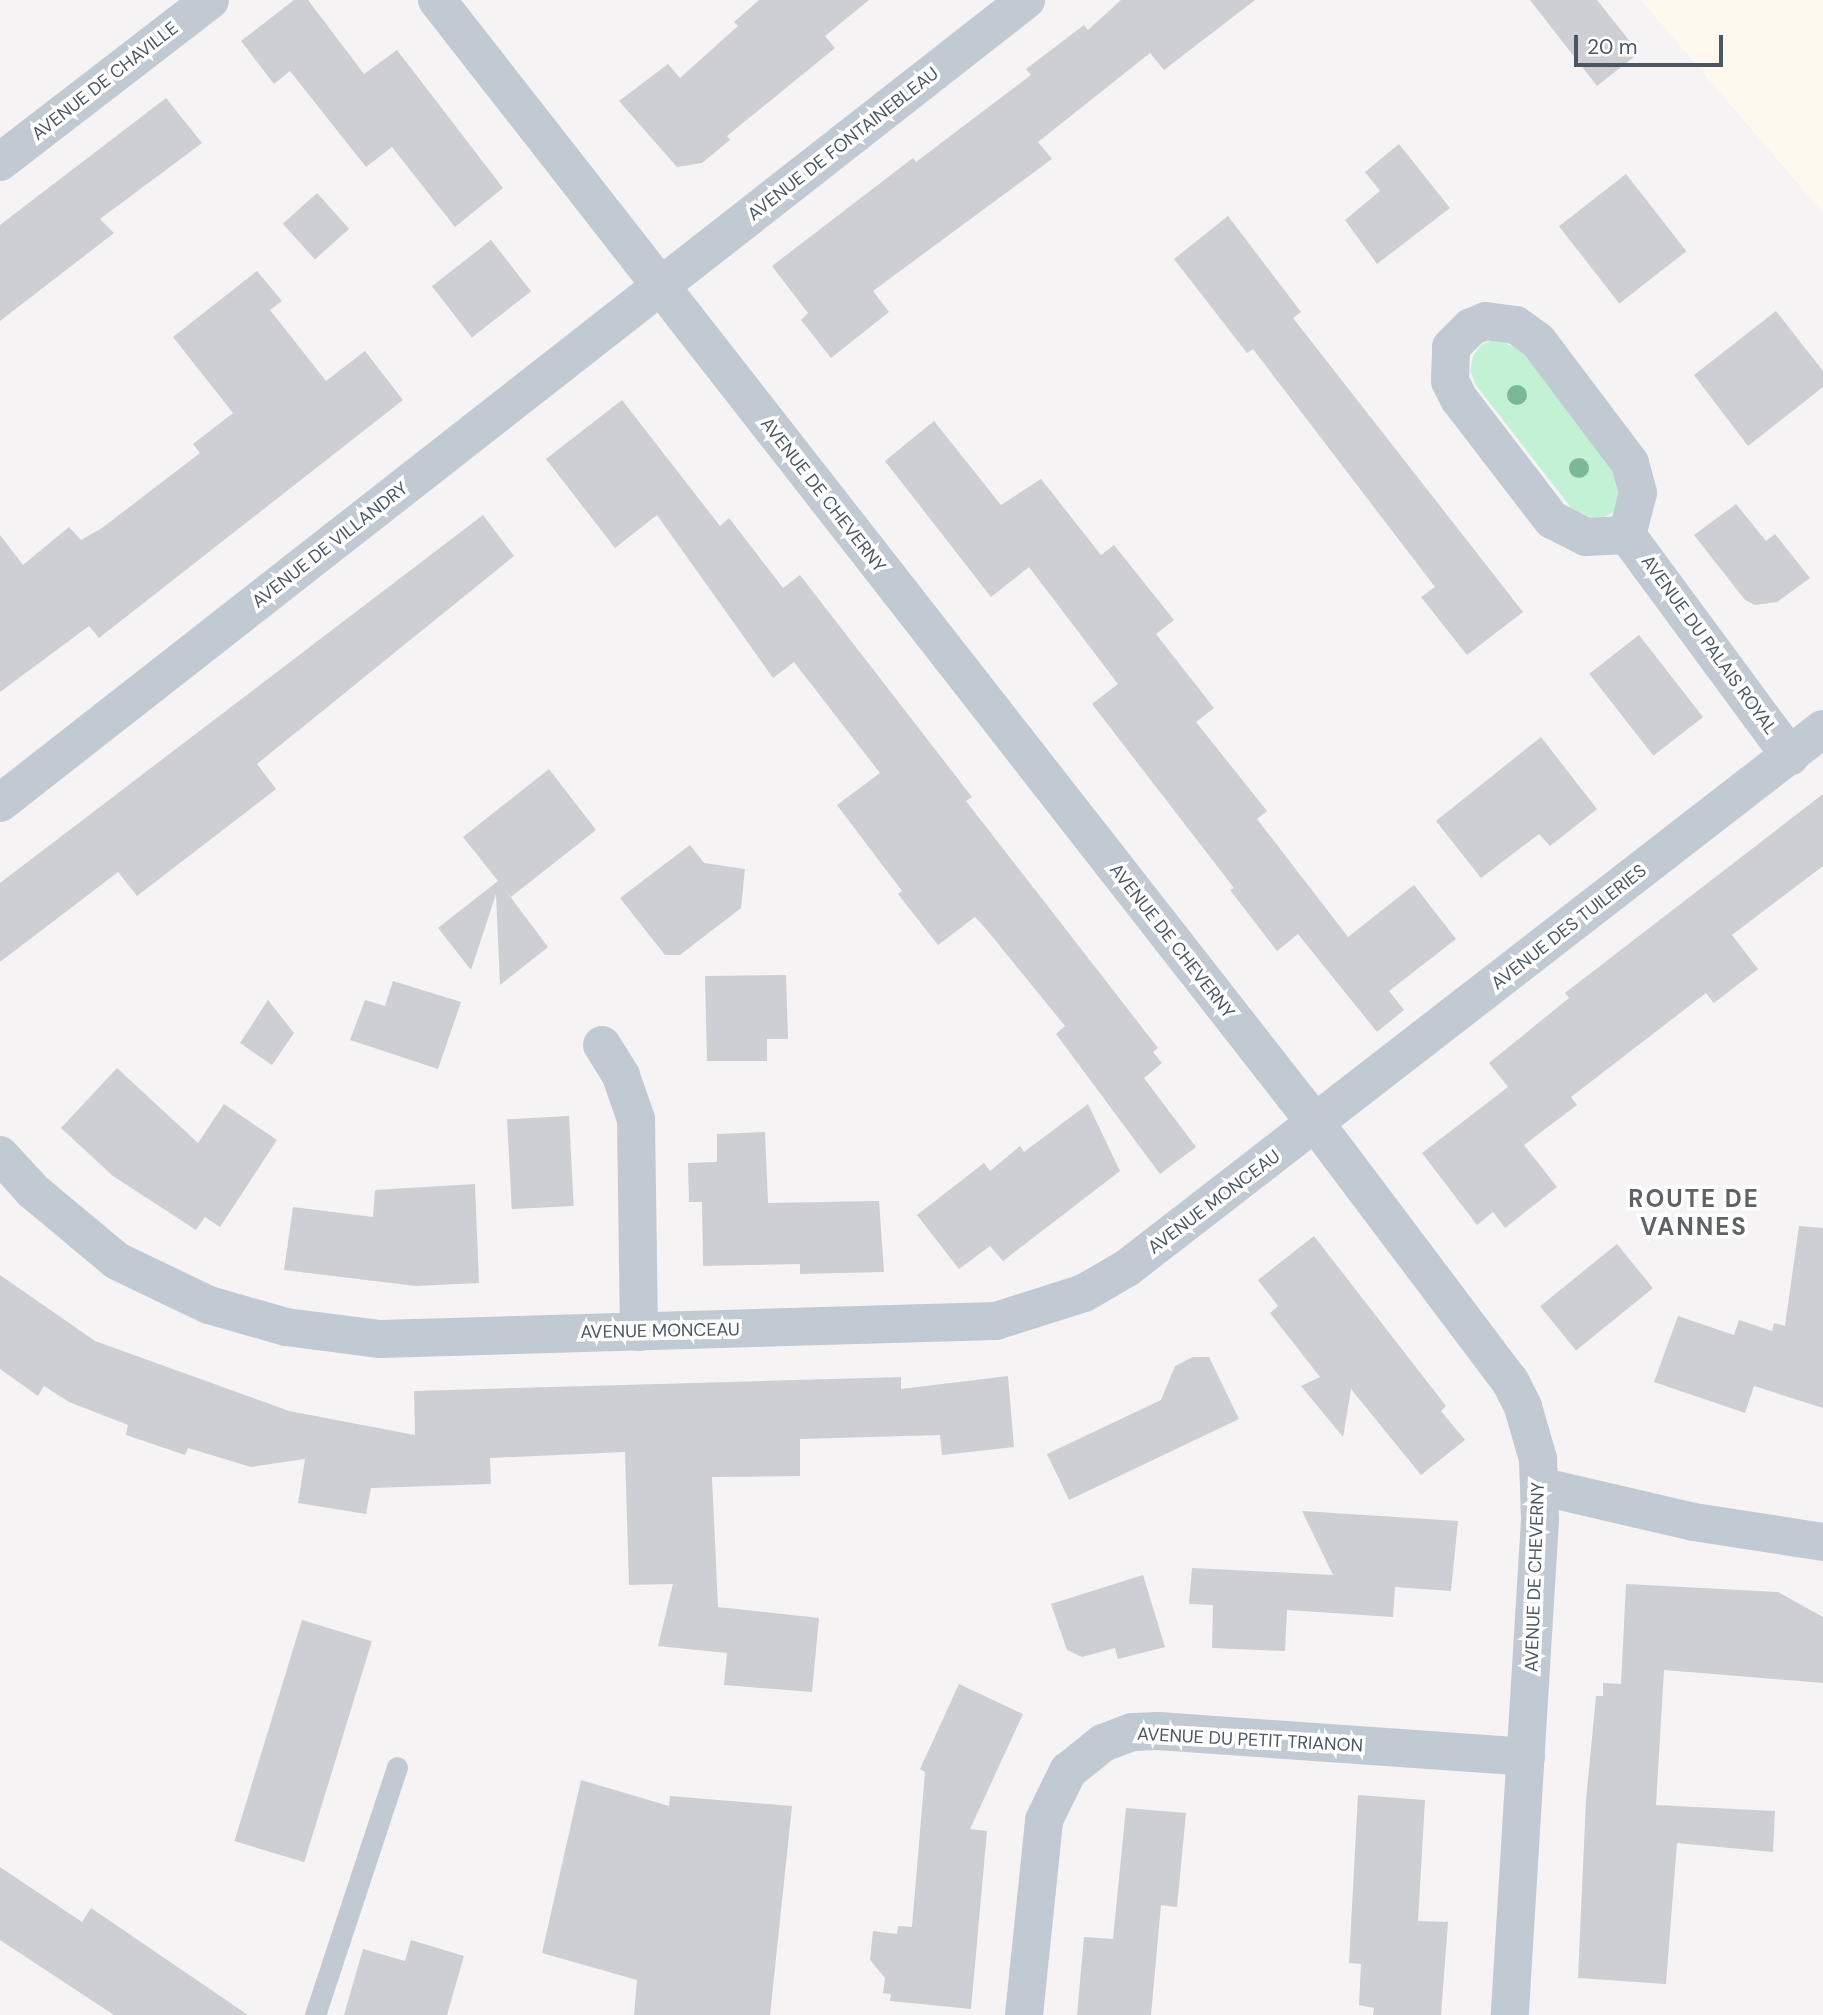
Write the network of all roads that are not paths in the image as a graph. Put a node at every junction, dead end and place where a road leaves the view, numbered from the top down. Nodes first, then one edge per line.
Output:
1 (210, 0) edge
2 (437, 0) edge
3 (1026, 0) edge
4 (0, 162) edge
5 (660, 287) junction
6 (1628, 535) junction
7 (1823, 729) edge
8 (1790, 755) junction
9 (0, 803) edge
10 (602, 1045) dead end
11 (1316, 1125) junction
12 (0, 1155) edge
13 (639, 1332) junction
14 (1539, 1486) junction
15 (1823, 1542) edge
16 (1526, 1757) junction
17 (397, 1767) dead end
18 (315, 2015) edge
19 (1024, 2015) edge
20 (1510, 2015) edge

1 - 4 street, AVENUE DE CHAVILLE
2 - 5 street, AVENUE DE CHEVERNY
3 - 5 street, AVENUE DE FONTAINEBLEAU
5 - 9 street, AVENUE DE VILLANDRY
5 - 11 street, AVENUE DE CHEVERNY
6 - 6 street
6 - 8 street, AVENUE DU PALAIS ROYAL
7 - 8 street, AVENUE DES TUILERIES
8 - 11 street, AVENUE DES TUILERIES
10 - 13 street
11 - 13 street, AVENUE MONCEAU
11 - 14 street, AVENUE DE CHEVERNY
12 - 13 street, AVENUE MONCEAU
14 - 15 street
14 - 16 street, AVENUE DE CHEVERNY
16 - 19 street, AVENUE DU PETIT TRIANON
16 - 20 street, AVENUE DE CHEVERNY
17 - 18 lane

